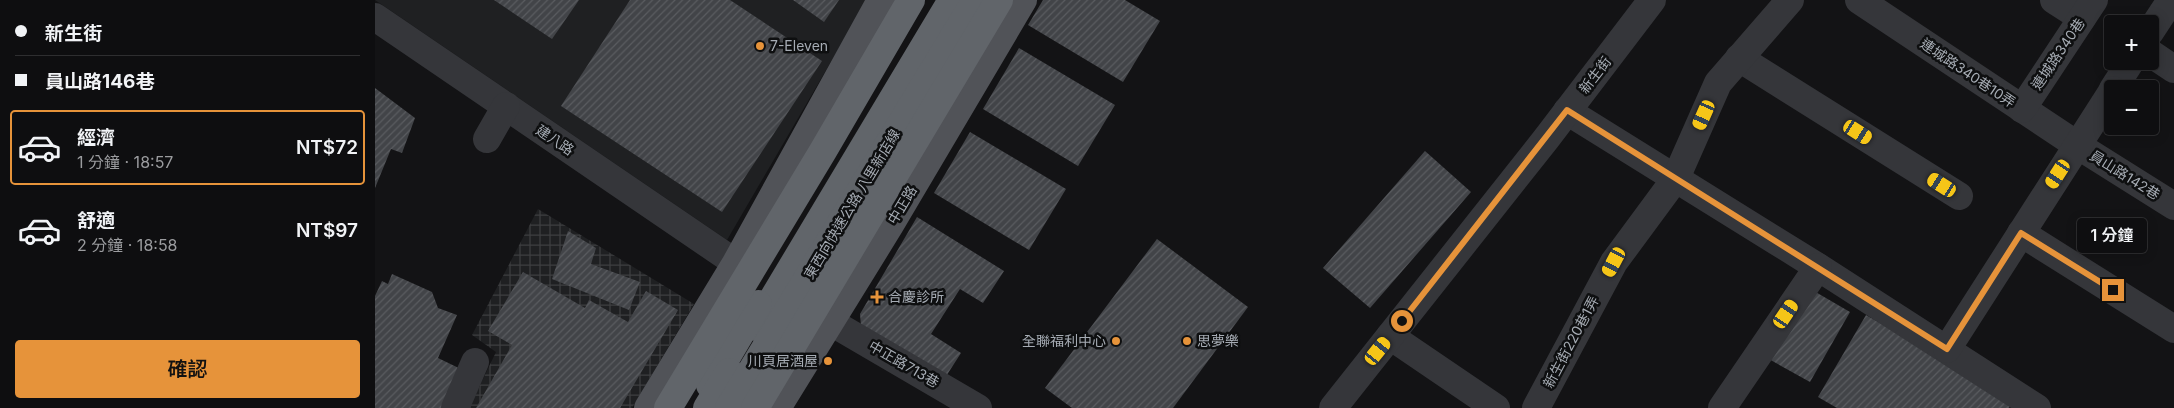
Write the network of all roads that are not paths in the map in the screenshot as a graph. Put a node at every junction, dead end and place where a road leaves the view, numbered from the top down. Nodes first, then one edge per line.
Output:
1 (881, 0) edge
2 (911, 0) edge
3 (940, 0) edge
4 (951, 0) edge
5 (976, 0) edge
6 (999, 0) edge
7 (1023, 0) edge
8 (1652, 0) edge
9 (1790, 0) edge
10 (1859, 0) edge
11 (2054, 0) edge
12 (2171, 0) edge
13 (2088, 9) edge
14 (375, 17) edge
15 (2159, 18) edge
16 (1739, 58) junction
17 (2159, 59) edge
18 (2174, 68) edge
19 (2104, 103) edge
20 (506, 106) junction
21 (2022, 109) junction
22 (1567, 110) junction
23 (487, 139) dead end
24 (2077, 145) junction
25 (1676, 178) junction
26 (1959, 196) dead end
27 (2174, 206) edge
28 (2021, 233) junction
29 (735, 263) junction
30 (1818, 267) junction
31 (829, 321) junction
32 (2174, 329) edge
33 (1390, 336) junction
34 (1947, 349) junction
35 (475, 362) dead end
36 (455, 408) edge
37 (648, 408) edge
38 (668, 408) edge
39 (696, 408) edge
40 (707, 408) edge
41 (729, 408) edge
42 (755, 408) edge
43 (777, 408) edge
44 (978, 408) edge
45 (1333, 408) edge
46 (1496, 408) edge
47 (1536, 408) edge
48 (1722, 408) edge
49 (2037, 408) edge

1 - 29 main road
2 - 38 highway
3 - 39 highway, 東西向快速公路 八里新店線
4 - 40 highway
5 - 41 highway, 東西向快速公路 八里新店線
6 - 42 highway
7 - 31 main road, 中正路
8 - 22 street, 新生街
9 - 16 street, 新生街220巷1弄
10 - 21 street, 連城路340巷10弄
11 - 13 street
12 - 15 street
13 - 21 street, 連城路340巷
14 - 20 street, 建八路
16 - 25 street, 新生街220巷1弄
16 - 26 street
17 - 18 street
19 - 24 street
20 - 23 street
20 - 29 street, 建八路
21 - 24 street, 連城路340巷10弄
22 - 25 street
22 - 33 street, 新生街
24 - 27 street, 員山路142巷
24 - 28 street
25 - 30 street
25 - 47 street, 新生街220巷1弄
28 - 32 street
28 - 34 street
29 - 37 main road
30 - 34 street
30 - 48 street
31 - 43 main road, 中正路
31 - 44 street, 中正路713巷
33 - 45 street, 新生街
33 - 46 street
34 - 49 street
35 - 36 street

